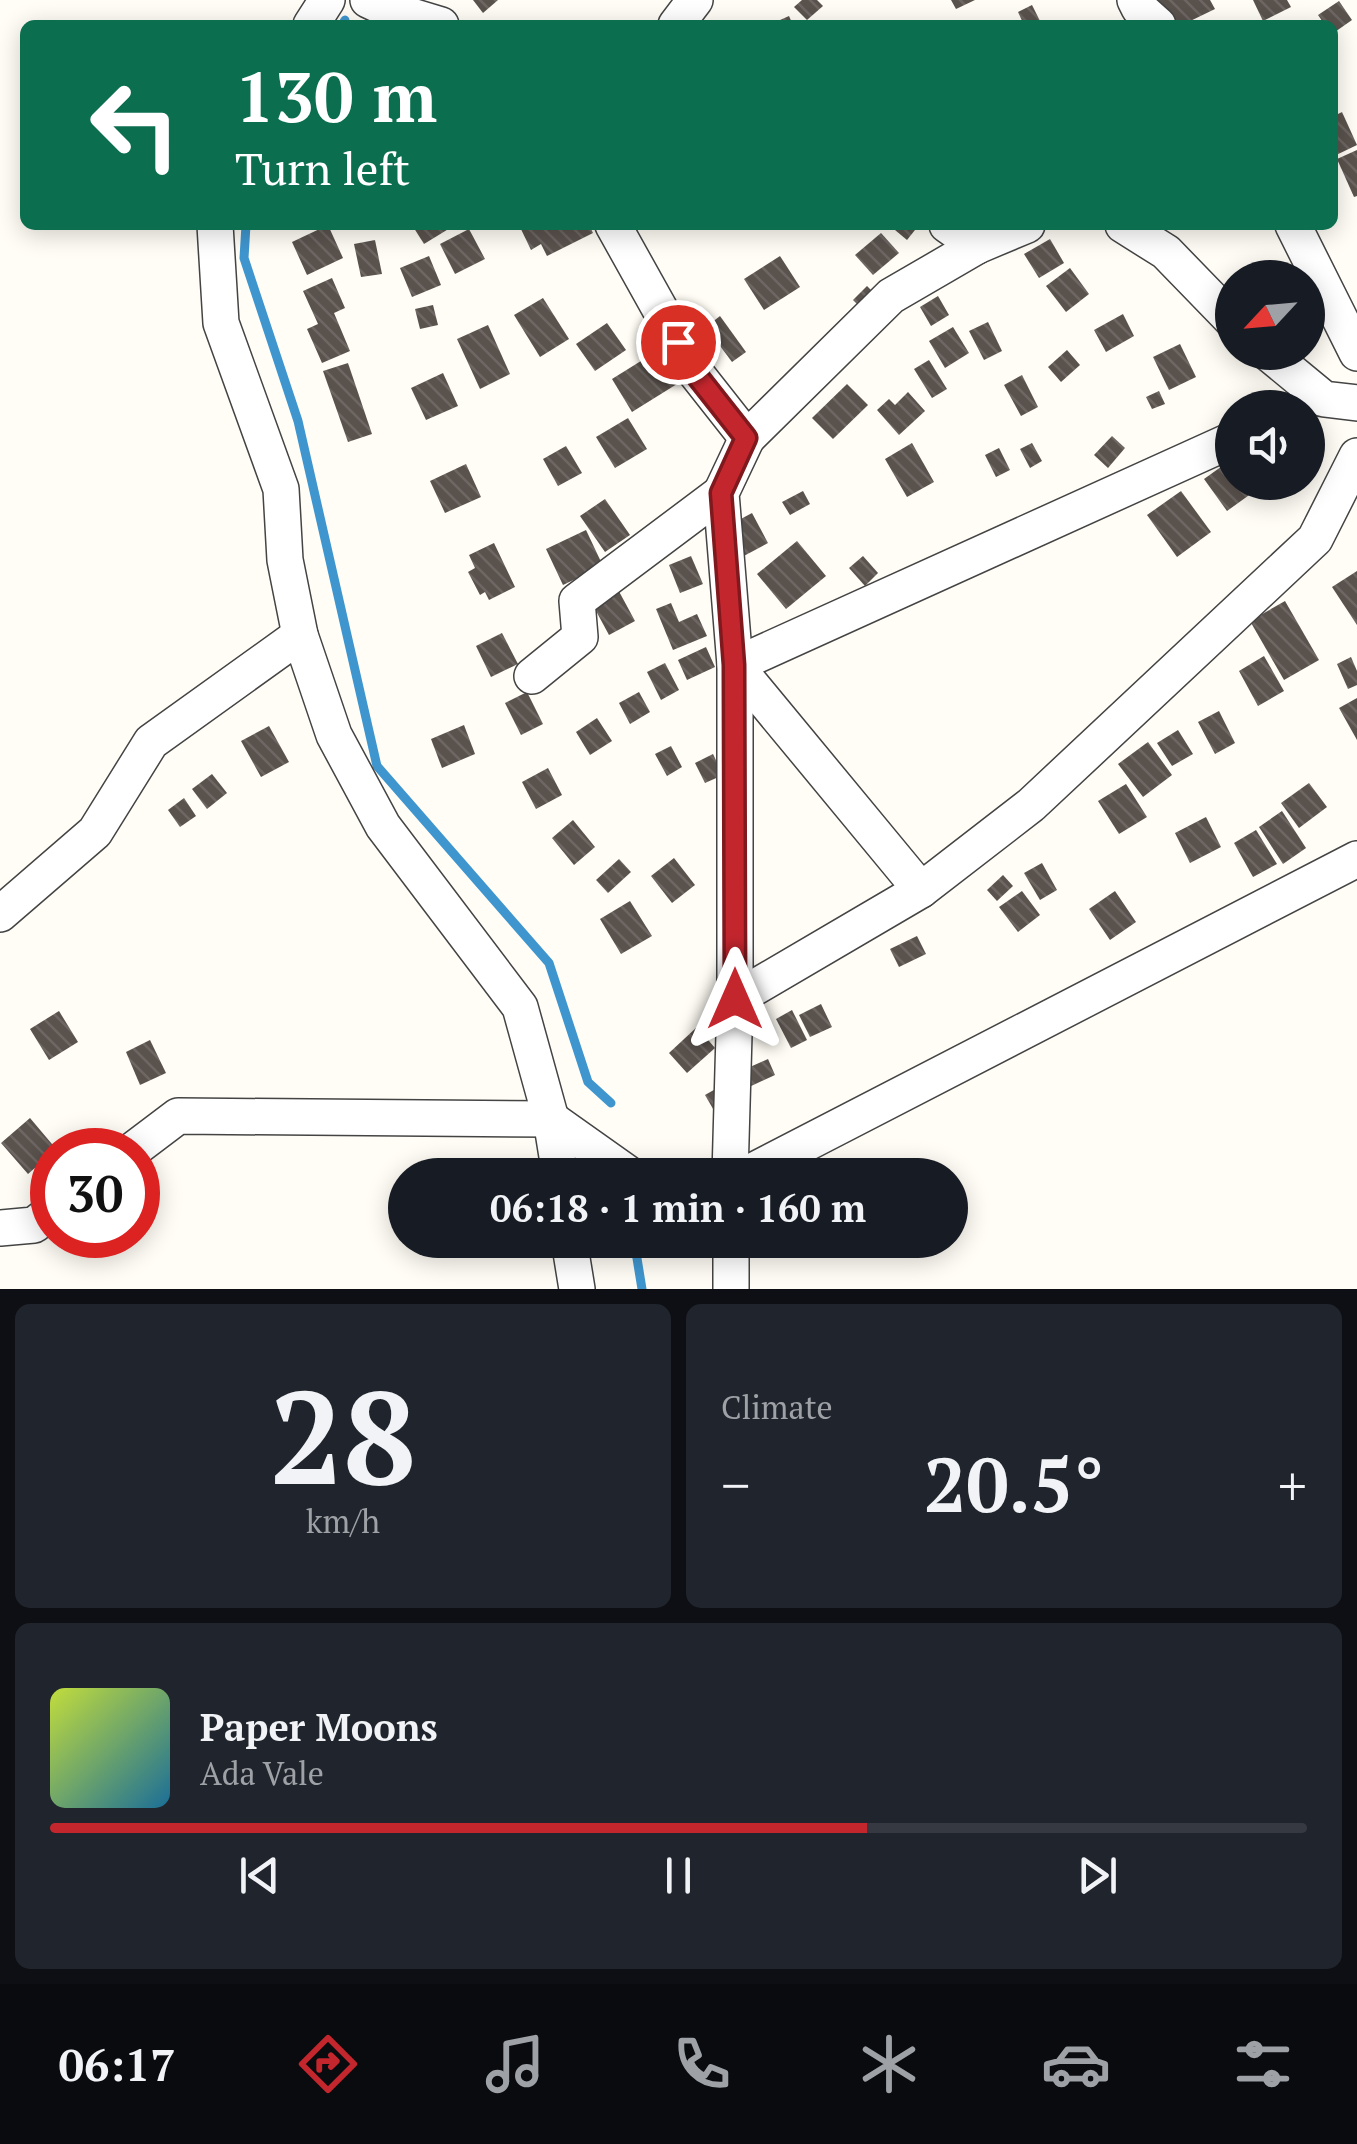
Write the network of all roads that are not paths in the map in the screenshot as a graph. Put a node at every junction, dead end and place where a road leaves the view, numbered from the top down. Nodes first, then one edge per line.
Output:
1 (695, 0) edge
2 (1135, 0) edge
3 (381, 3) edge
4 (427, 20) edge
5 (680, 20) edge
6 (1152, 20) edge
7 (215, 230) edge
8 (616, 230) edge
9 (954, 230) edge
10 (1016, 230) edge
11 (1131, 230) edge
12 (1295, 230) edge
13 (977, 246) junction
14 (1215, 302) edge
15 (1357, 354) edge
16 (1289, 370) edge
17 (1328, 403) edge
18 (746, 438) junction
19 (1215, 448) edge
20 (1357, 456) edge
21 (721, 493) junction
22 (300, 634) junction
23 (734, 665) junction
24 (532, 676) dead end
25 (1357, 859) edge
26 (921, 890) junction
27 (0, 914) edge
28 (735, 999) junction
29 (551, 1118) junction
30 (160, 1130) edge
31 (557, 1158) edge
32 (606, 1158) edge
33 (730, 1158) edge
34 (778, 1158) edge
35 (30, 1224) edge
36 (0, 1228) edge
37 (572, 1258) edge
38 (730, 1258) edge
39 (577, 1289) edge
40 (731, 1289) edge

1 - 5 street
2 - 6 street
3 - 4 street
7 - 22 street
8 - 18 street
9 - 13 street
10 - 13 street
11 - 14 street
12 - 15 street
13 - 18 street
16 - 17 street
18 - 21 street
19 - 23 street
20 - 26 street
21 - 23 street
21 - 24 street
22 - 27 street
22 - 29 street
23 - 26 street
23 - 28 street
25 - 34 street
26 - 28 street
28 - 33 street
29 - 30 street
29 - 31 street
29 - 32 street
35 - 36 street
37 - 39 street
38 - 40 street

